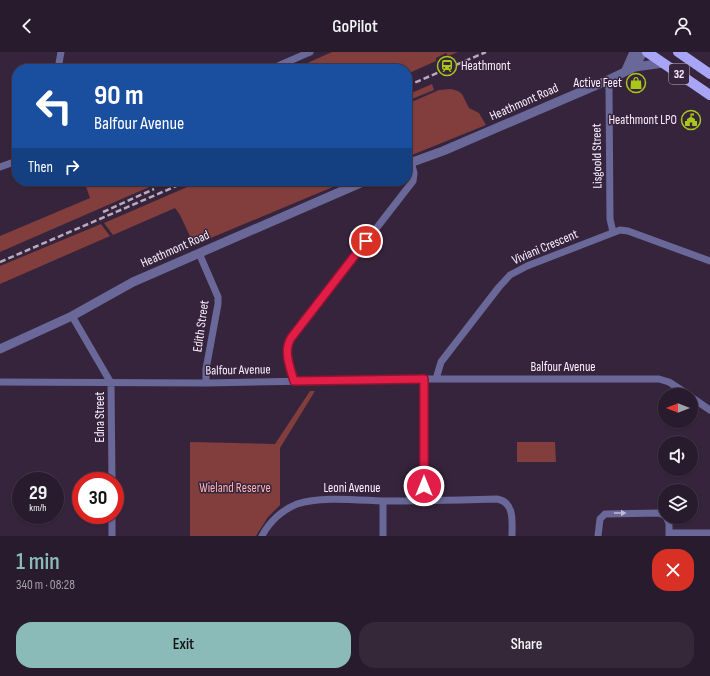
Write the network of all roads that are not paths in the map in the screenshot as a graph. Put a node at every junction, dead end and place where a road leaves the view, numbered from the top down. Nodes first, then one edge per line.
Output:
1 (60, 52) edge
2 (310, 52) edge
3 (634, 52) edge
4 (643, 52) edge
5 (647, 52) edge
6 (678, 52) edge
7 (663, 63) junction
8 (59, 64) edge
9 (282, 64) edge
10 (631, 69) junction
11 (710, 74) edge
12 (606, 81) junction
13 (710, 95) edge
14 (12, 162) edge
15 (412, 162) edge
16 (0, 166) edge
17 (412, 169) edge
18 (412, 182) edge
19 (353, 186) edge
20 (409, 186) edge
21 (613, 232) junction
22 (199, 253) junction
23 (710, 261) edge
24 (72, 316) junction
25 (0, 349) edge
26 (424, 379) junction
27 (436, 379) junction
28 (294, 381) junction
29 (0, 382) edge
30 (111, 383) junction
31 (206, 383) junction
32 (678, 388) edge
33 (698, 402) edge
34 (710, 410) edge
35 (112, 472) edge
36 (424, 500) junction
37 (383, 501) junction
38 (658, 513) edge
39 (112, 524) edge
40 (669, 524) edge
41 (710, 533) edge
42 (669, 535) edge
43 (112, 536) edge
44 (262, 536) edge
45 (383, 536) edge
46 (512, 536) edge
47 (598, 536) edge

1 - 8 street
2 - 9 street
3 - 10 street
4 - 10 street
5 - 7 main road, 32
6 - 11 main road, 32
7 - 10 street
7 - 13 main road, 32
10 - 12 street, Heathmont Road
12 - 15 street, Heathmont Road
12 - 21 street, Lisgoold Street
14 - 16 street
17 - 18 street
19 - 22 street, Heathmont Road
20 - 28 street
21 - 23 street, Viviani Crescent
21 - 27 street, Viviani Crescent
22 - 24 street, Heathmont Road
22 - 31 street, Edith Street
24 - 25 street, Heathmont Road
24 - 30 street, Edna Street
26 - 27 street, Balfour Avenue
26 - 28 street, Balfour Avenue
26 - 36 street
27 - 32 street, Balfour Avenue
28 - 31 street, Balfour Avenue
29 - 30 street, Balfour Avenue
30 - 31 street, Balfour Avenue
30 - 35 street, Edna Street
33 - 34 street, Balfour Avenue
36 - 37 street, Leoni Avenue
36 - 46 street, Leoni Avenue
37 - 44 street, Leoni Avenue
37 - 45 street
47 -> 38 street
39 - 43 street
40 - 42 street
41 - 42 street

